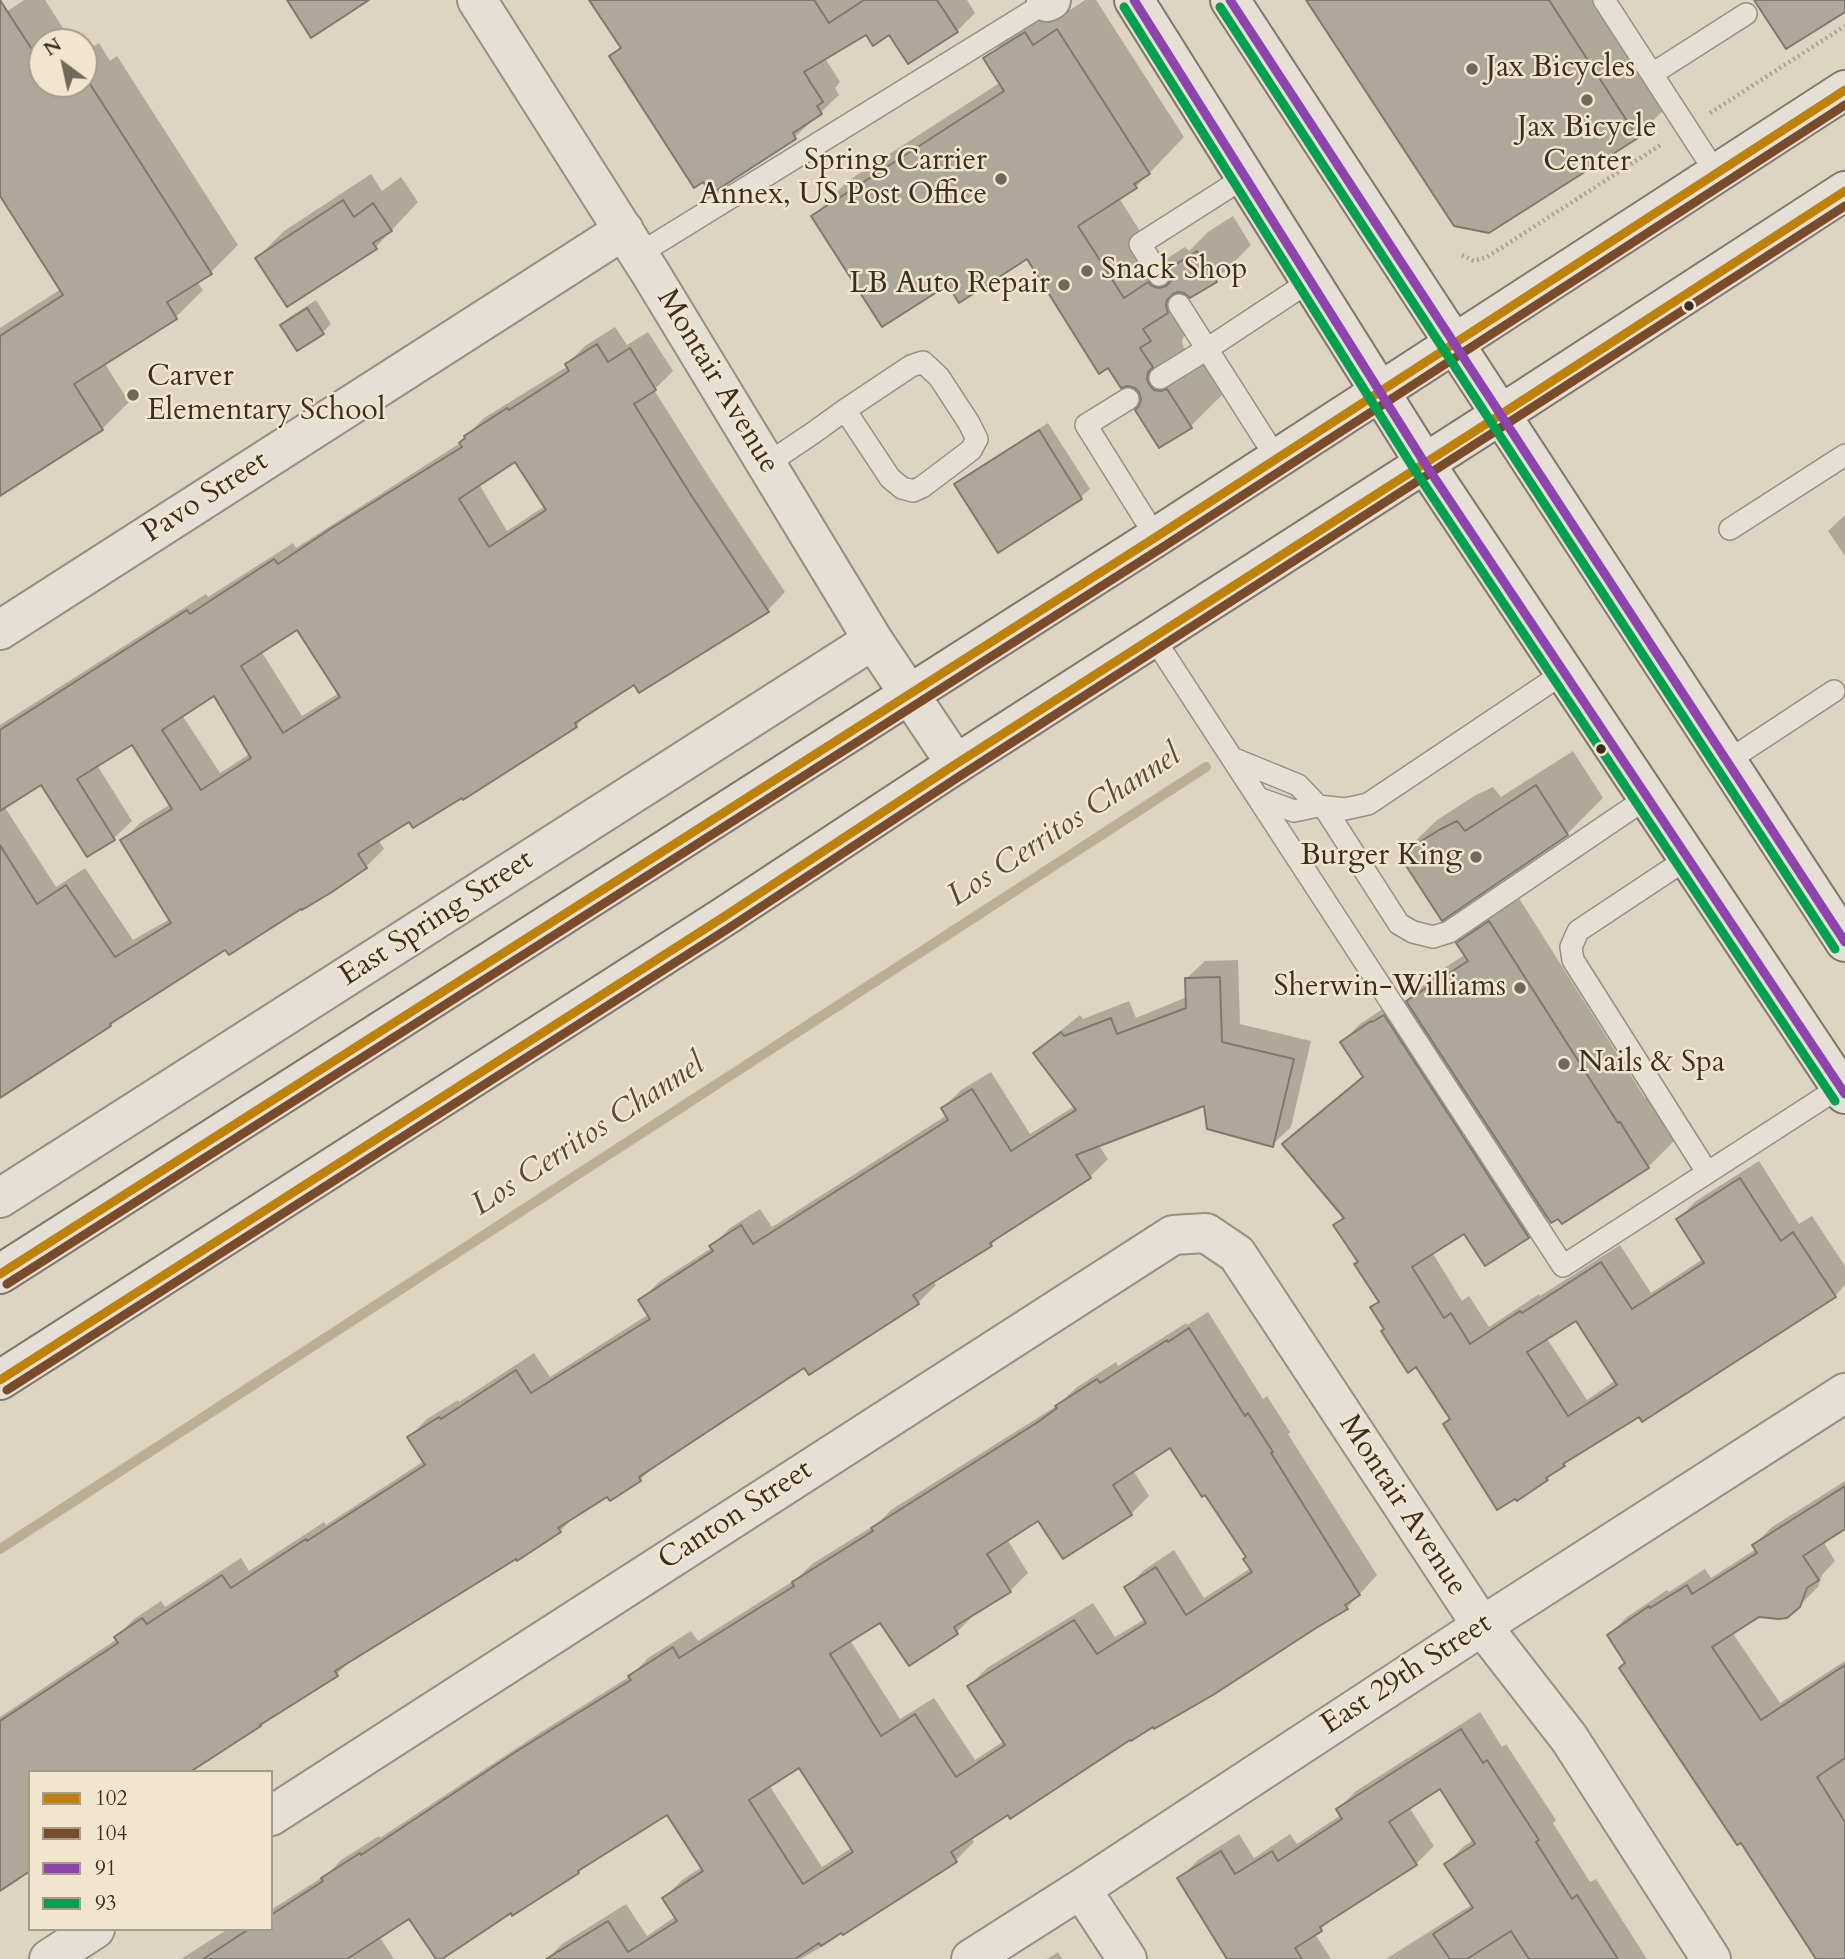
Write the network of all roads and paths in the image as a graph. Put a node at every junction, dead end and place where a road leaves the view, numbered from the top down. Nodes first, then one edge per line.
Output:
1 (477, 0) edge
2 (1134, 0) edge
3 (1230, 0) edge
4 (1048, 1) edge
5 (1607, 1) edge
6 (1746, 14) dead end
7 (1845, 26) edge
8 (1652, 74) junction
9 (1845, 90) edge
10 (1687, 128) junction
11 (1716, 173) junction
12 (1245, 177) junction
13 (1845, 191) edge
14 (632, 242) junction
15 (1462, 256) dead end
16 (1159, 275) dead end
17 (1310, 281) junction
18 (1179, 305) dead end
19 (1454, 344) junction
20 (1207, 349) junction
21 (1160, 378) dead end
22 (1380, 393) junction
23 (1128, 398) dead end
24 (845, 410) junction
25 (1500, 415) junction
26 (1845, 455) edge
27 (1277, 459) junction
28 (1424, 462) junction
29 (767, 464) junction
30 (1730, 529) dead end
31 (1156, 537) junction
32 (0, 630) edge
33 (1153, 636) junction
34 (873, 640) junction
35 (1565, 672) junction
36 (1834, 691) dead end
37 (910, 694) junction
38 (1232, 758) junction
39 (1726, 762) junction
40 (956, 764) junction
41 (1648, 797) junction
42 (1258, 798) junction
43 (1321, 806) junction
44 (1688, 858) junction
45 (1845, 942) edge
46 (1843, 1090) edge
47 (1707, 1172) junction
48 (0, 1198) edge
49 (1206, 1233) joint
50 (0, 1274) edge
51 (0, 1380) edge
52 (1845, 1393) edge
53 (1482, 1626) junction
54 (273, 1815) edge
55 (1081, 1889) junction
56 (93, 1931) edge
57 (49, 1959) edge
58 (971, 1959) edge
59 (1127, 1959) edge
60 (1711, 1959) edge

1 - 14 main road, Montair Avenue
2 - 12 main road
3 - 19 main road
4 - 14 lane
5 - 8 lane
6 - 8 lane
7 - 10 path
8 - 10 lane
9 - 11 main road
10 - 11 lane
10 - 15 path
11 - 19 main road
12 - 16 lane
12 - 17 main road
13 - 25 main road
14 - 29 main road, Montair Avenue
14 - 32 main road, Pavo Street
17 - 20 lane
17 - 22 main road
18 - 20 lane
19 - 22 main road
19 - 25 main road
20 - 21 lane
20 - 27 lane
22 - 27 main road
22 - 28 main road
23 - 31 lane
24 - 24 lane
24 - 29 lane
25 - 28 main road
25 - 39 main road
26 - 30 lane
27 - 31 main road
28 - 33 main road
28 - 35 main road
29 - 34 main road, Montair Avenue
31 - 37 main road
33 - 38 lane
33 - 40 main road
34 - 37 main road, Montair Avenue
34 - 48 main road, East Spring Street
35 - 41 main road
35 - 43 lane
36 - 39 lane
37 - 40 main road, Montair Avenue
37 - 50 main road
38 - 42 lane
38 - 43 lane
39 - 45 main road
40 - 51 main road
41 - 43 lane
41 - 44 main road
42 - 43 lane
42 - 47 lane
44 - 46 main road
44 - 47 lane
46 - 47 lane
49 - 53 main road, Montair Avenue
49 - 54 main road, Canton Street
52 - 53 main road, East 29th Street
53 - 55 main road, East 29th Street
53 - 60 main road, Montair Avenue
55 - 58 main road, East 29th Street
55 - 59 main road
56 - 57 main road

